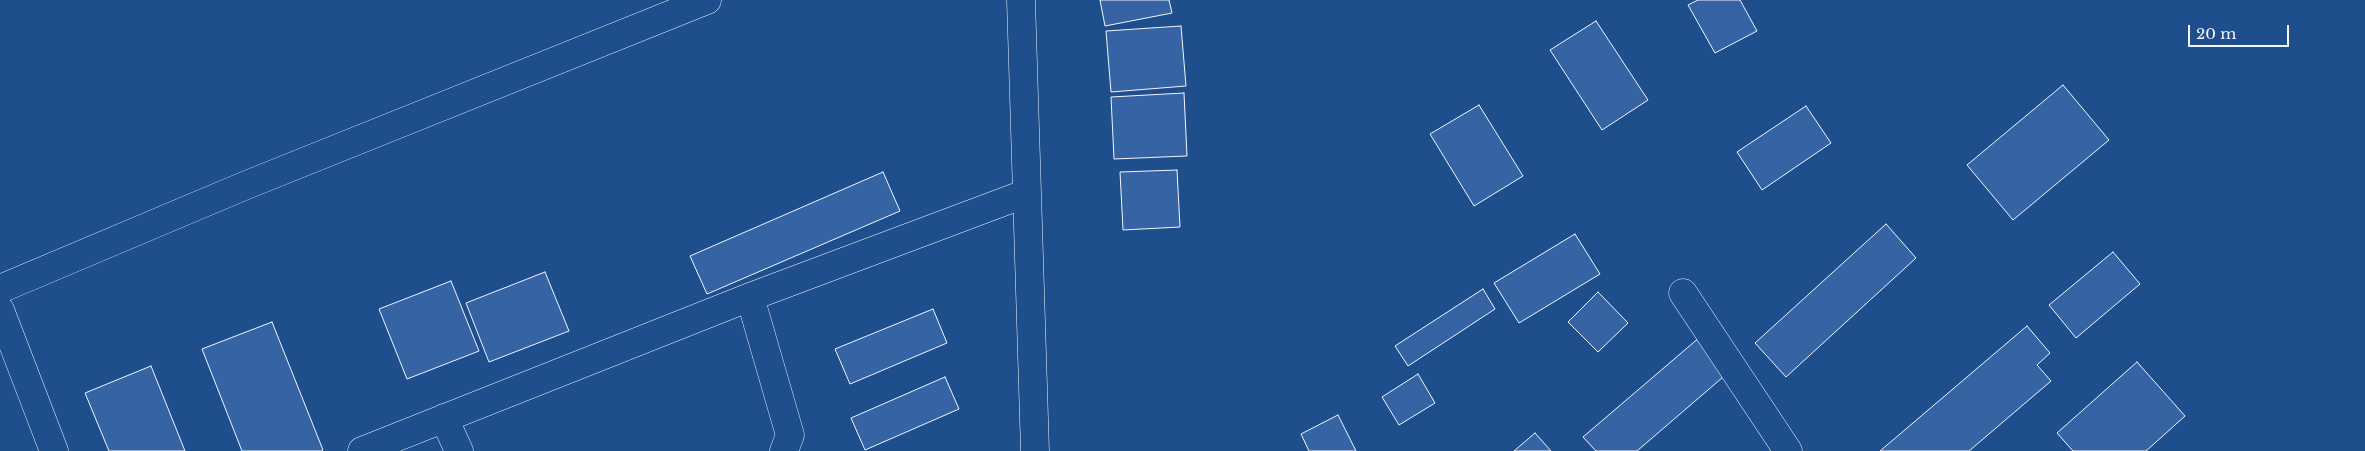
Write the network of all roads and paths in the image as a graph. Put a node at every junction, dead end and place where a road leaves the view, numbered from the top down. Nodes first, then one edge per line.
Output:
1 (707, 0) edge
2 (1021, 0) edge
3 (1027, 193) junction
4 (0, 289) edge
5 (1683, 293) dead end
6 (750, 297) junction
7 (0, 310) edge
8 (444, 418) junction
9 (54, 451) edge
10 (362, 451) edge
11 (459, 451) edge
12 (784, 451) edge
13 (1035, 451) edge
14 (1788, 451) edge

1 - 4 street
2 - 3 street
3 - 6 street
3 - 13 street
5 - 14 street
6 - 8 street
6 - 12 street
7 - 9 street
8 - 10 street
8 - 11 street

